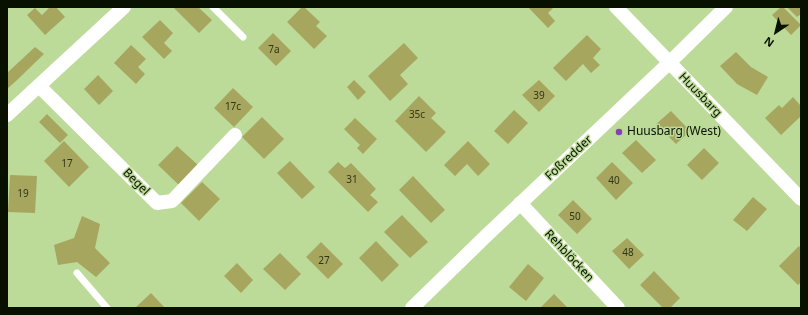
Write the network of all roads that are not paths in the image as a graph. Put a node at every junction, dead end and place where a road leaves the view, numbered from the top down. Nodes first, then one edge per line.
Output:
1 (124, 7) edge
2 (213, 7) edge
3 (616, 7) edge
4 (726, 7) edge
5 (243, 37) dead end
6 (669, 63) junction
7 (39, 86) junction
8 (7, 115) edge
9 (235, 135) dead end
10 (801, 199) edge
11 (520, 204) junction
12 (76, 273) dead end
13 (107, 308) edge
14 (412, 308) edge
15 (618, 308) edge

1 - 7 street
2 - 5 lane
3 - 6 street, Huusbarg
4 - 6 street, Foßredder
6 - 10 street, Huusbarg
6 - 11 street, Foßredder
7 - 8 street
7 - 9 street, Begel
11 - 14 street, Foßredder
11 - 15 street, Rehblöcken
12 - 13 lane

